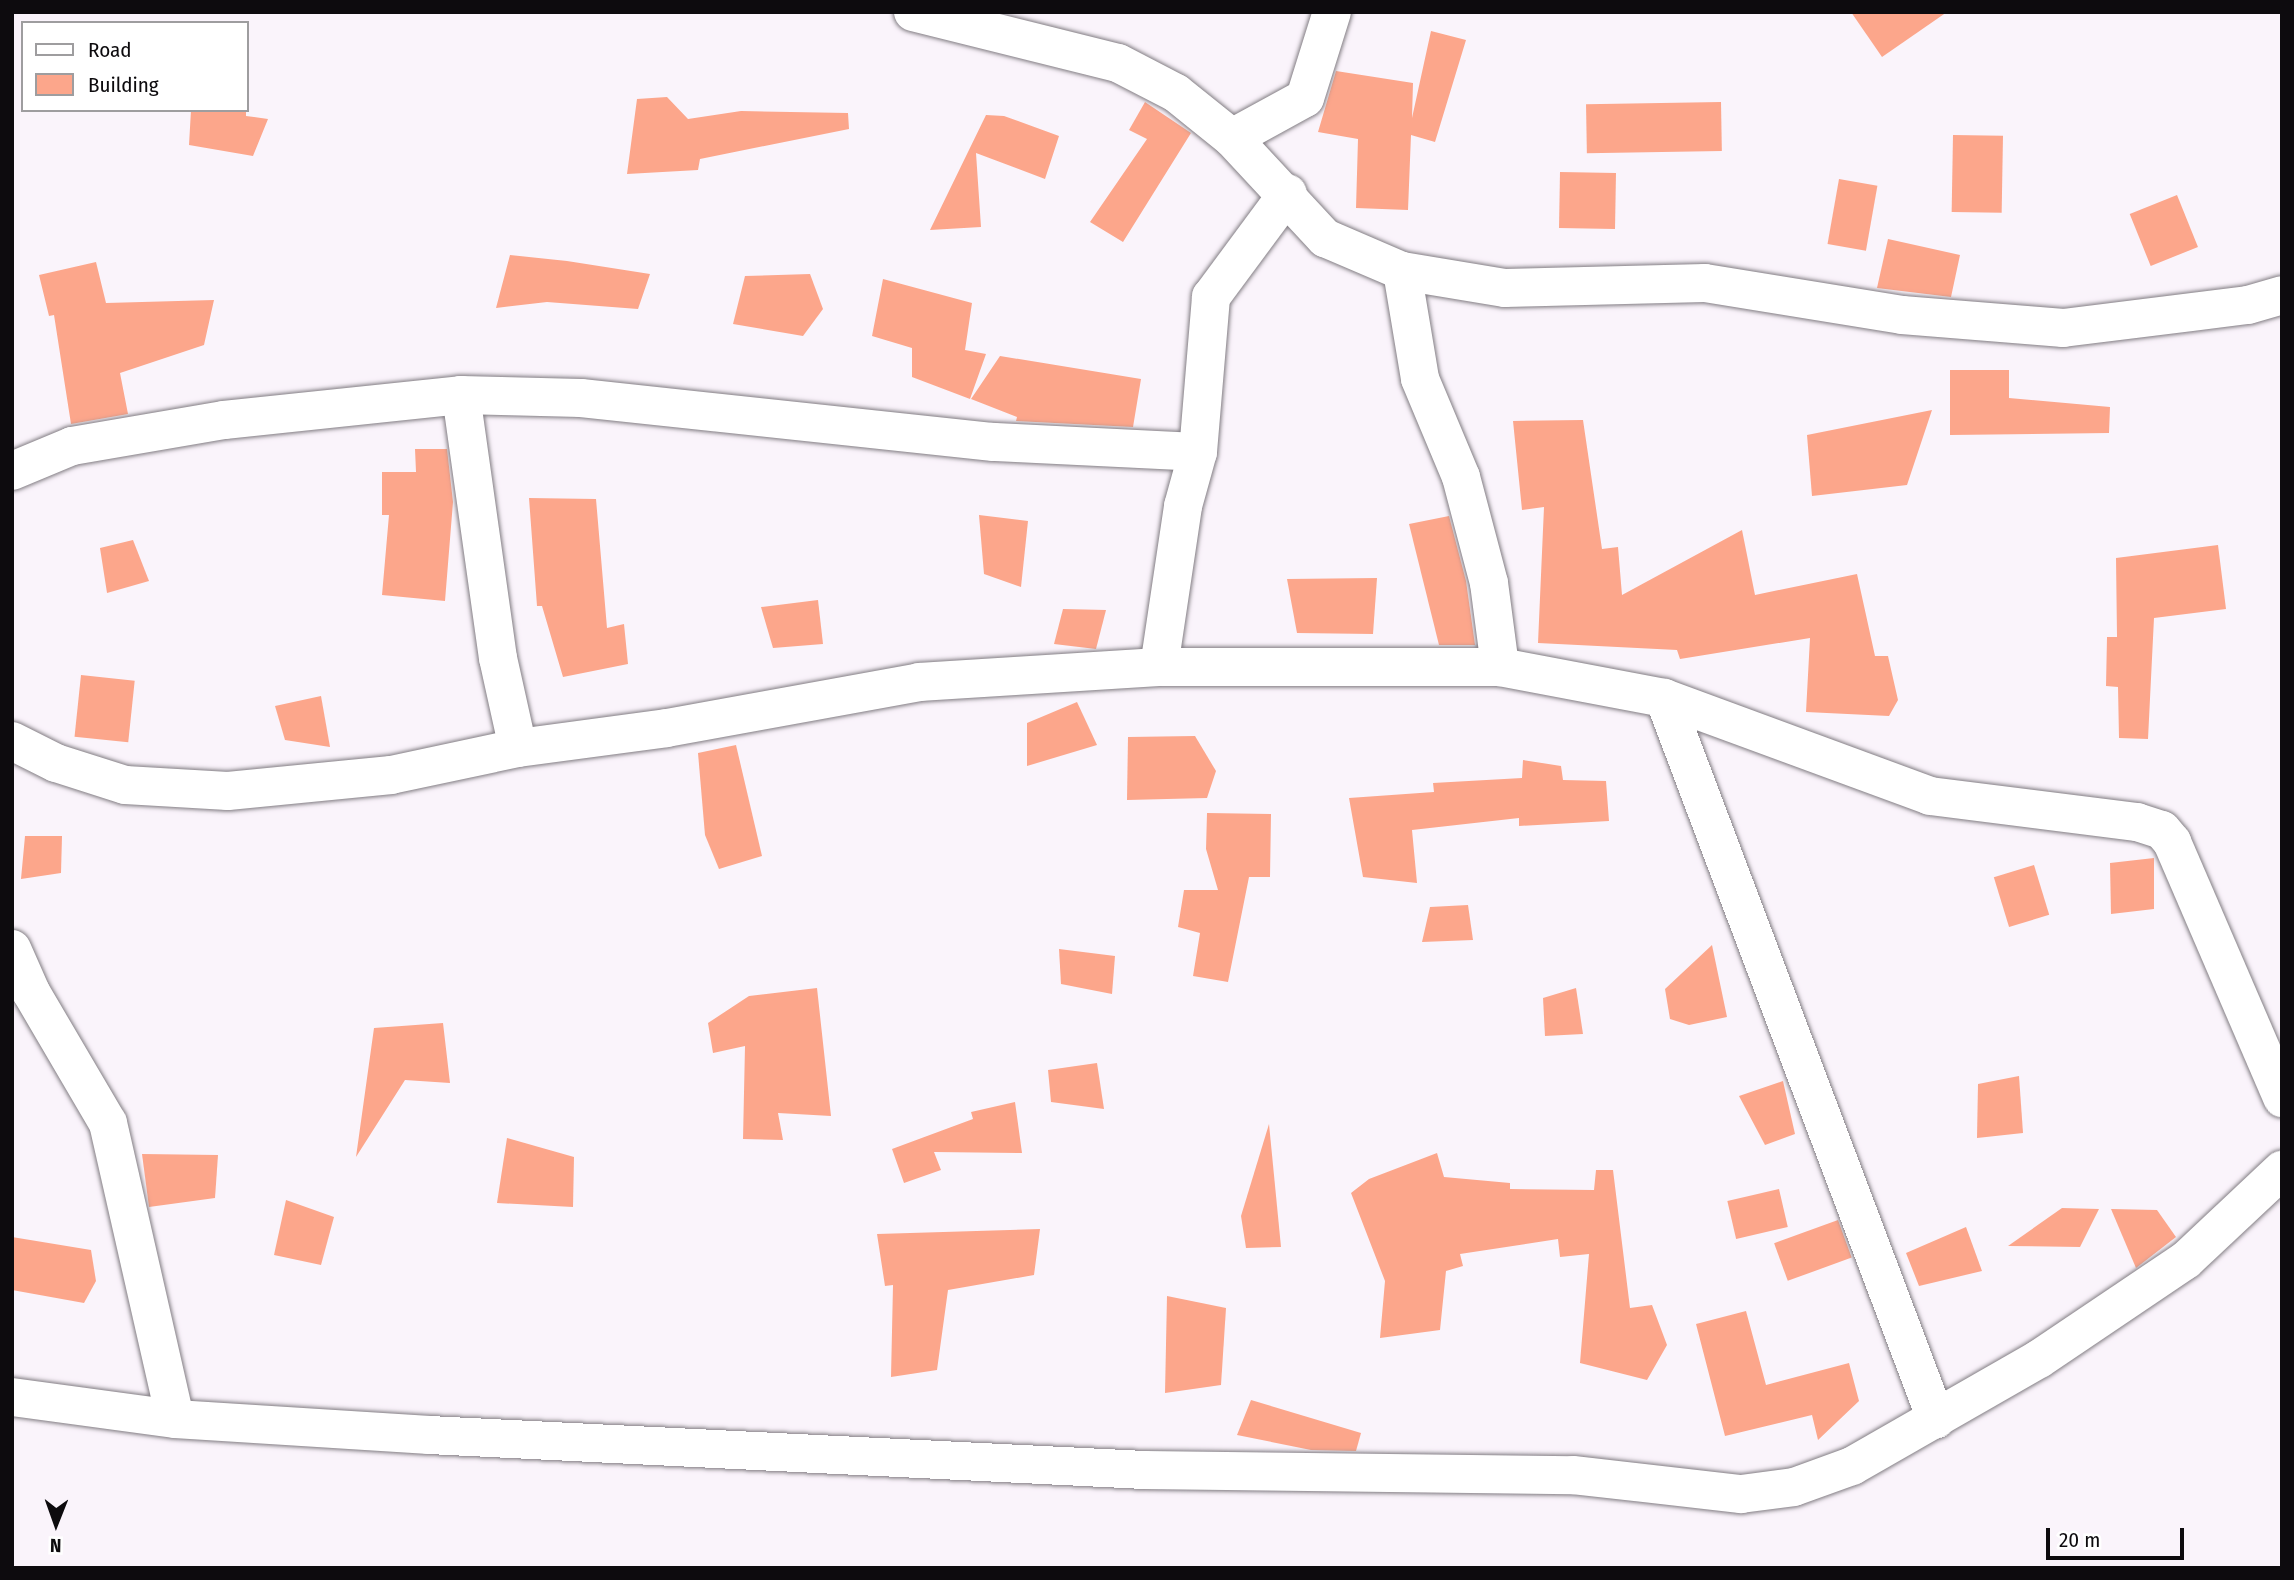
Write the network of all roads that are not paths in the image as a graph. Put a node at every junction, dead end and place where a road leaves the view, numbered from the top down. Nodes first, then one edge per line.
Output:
1 (913, 12) edge
2 (1332, 12) edge
3 (1232, 138) junction
4 (1289, 193) junction
5 (1402, 271) junction
6 (2282, 295) edge
7 (461, 395) junction
8 (1198, 452) junction
9 (12, 471) edge
10 (1159, 667) junction
11 (1500, 667) junction
12 (1664, 698) junction
13 (12, 741) edge
14 (518, 748) junction
15 (12, 948) edge
16 (2282, 1098) edge
17 (2282, 1170) edge
18 (12, 1397) edge
19 (175, 1419) junction
20 (1936, 1419) junction

1 - 3 street
2 - 3 street
3 - 4 street
4 - 5 street
4 - 8 street
5 - 6 street
5 - 11 street
7 - 8 street
7 - 9 street
7 - 14 street
8 - 10 street
10 - 11 street
10 - 14 street
11 - 12 street
12 - 16 street
12 - 20 street
13 - 14 street
15 - 19 street
17 - 20 street
18 - 19 street
19 - 20 street

